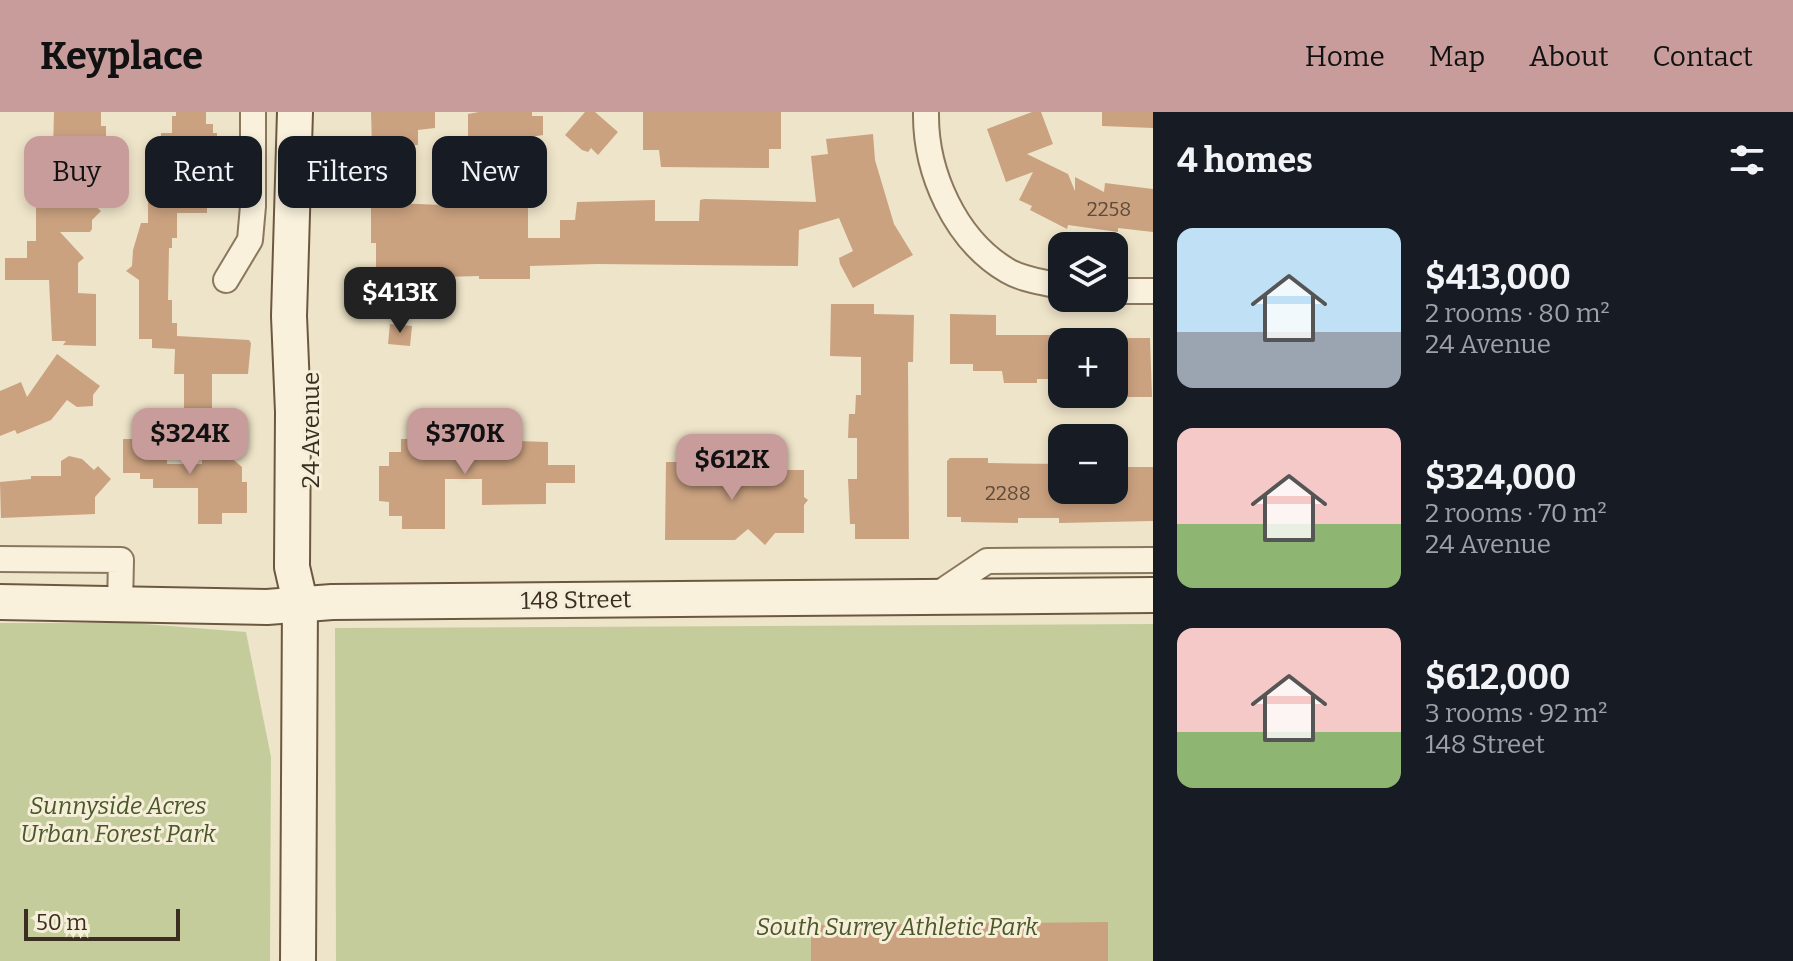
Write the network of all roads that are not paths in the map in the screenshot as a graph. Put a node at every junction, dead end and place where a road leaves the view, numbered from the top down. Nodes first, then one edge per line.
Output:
1 (253, 112) edge
2 (295, 112) edge
3 (306, 112) edge
4 (926, 112) edge
5 (226, 280) dead end
6 (1048, 283) edge
7 (1128, 291) edge
8 (1153, 291) edge
9 (0, 559) edge
10 (1153, 560) edge
11 (1153, 595) edge
12 (935, 596) junction
13 (0, 602) edge
14 (300, 602) junction
15 (120, 605) junction
16 (298, 961) edge

1 - 5 street
2 - 14 main road, 24 Avenue
3 - 14 main road, 24 Avenue
4 - 6 street
7 - 8 street
9 - 15 street
10 - 12 street
11 - 12 main road, 148 Street
12 - 14 main road, 148 Street
13 - 15 main road, 148 Street
14 - 15 main road, 148 Street
14 - 16 main road, 24 Avenue

